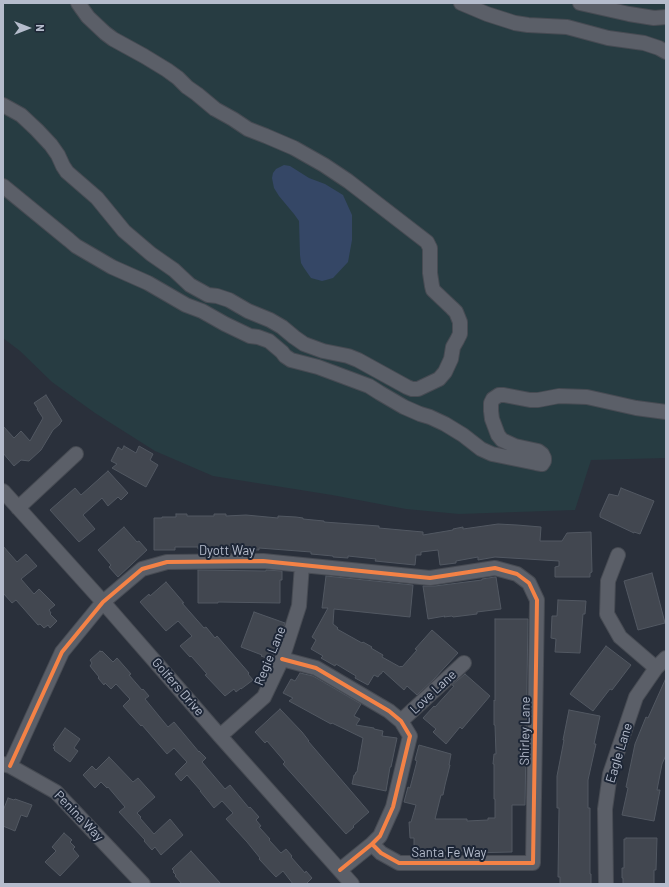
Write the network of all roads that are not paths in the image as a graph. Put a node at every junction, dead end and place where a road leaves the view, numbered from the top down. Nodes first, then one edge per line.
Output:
1 (78, 3) edge
2 (461, 3) edge
3 (580, 3) edge
4 (666, 17) edge
5 (666, 52) edge
6 (3, 105) edge
7 (3, 186) edge
8 (666, 412) edge
9 (76, 454) dead end
10 (3, 491) edge
11 (18, 508) junction
12 (618, 555) dead end
13 (302, 565) junction
14 (537, 600) joint
15 (103, 602) junction
16 (666, 658) edge
17 (282, 659) junction
18 (464, 663) dead end
19 (656, 668) junction
20 (401, 722) junction
21 (220, 736) junction
22 (6, 765) edge
23 (372, 844) junction
24 (533, 863) joint
25 (340, 870) junction
26 (143, 884) edge
27 (352, 884) edge
28 (606, 884) edge

1 - 6 street
2 - 5 street
3 - 4 street
7 - 8 street
9 - 11 street
10 - 11 street, Golfers Drive
11 - 15 street, Golfers Drive
12 - 19 street
13 - 14 street, Dyott Way
13 - 15 street, Dyott Way
13 - 17 street, Regie Lane
14 - 24 street, Shirley Lane
15 - 21 street, Golfers Drive
15 - 22 street, Dyott Way
16 - 19 street, Eagle Lane
17 - 20 street
17 - 21 street, Regie Lane
18 - 20 street, Love Lane
19 - 28 street, Eagle Lane
20 - 23 street
21 - 25 street, Golfers Drive
22 - 26 street, Penina Way
23 - 24 street, Santa Fe Way
23 - 25 street
25 - 27 street, Golfers Drive

